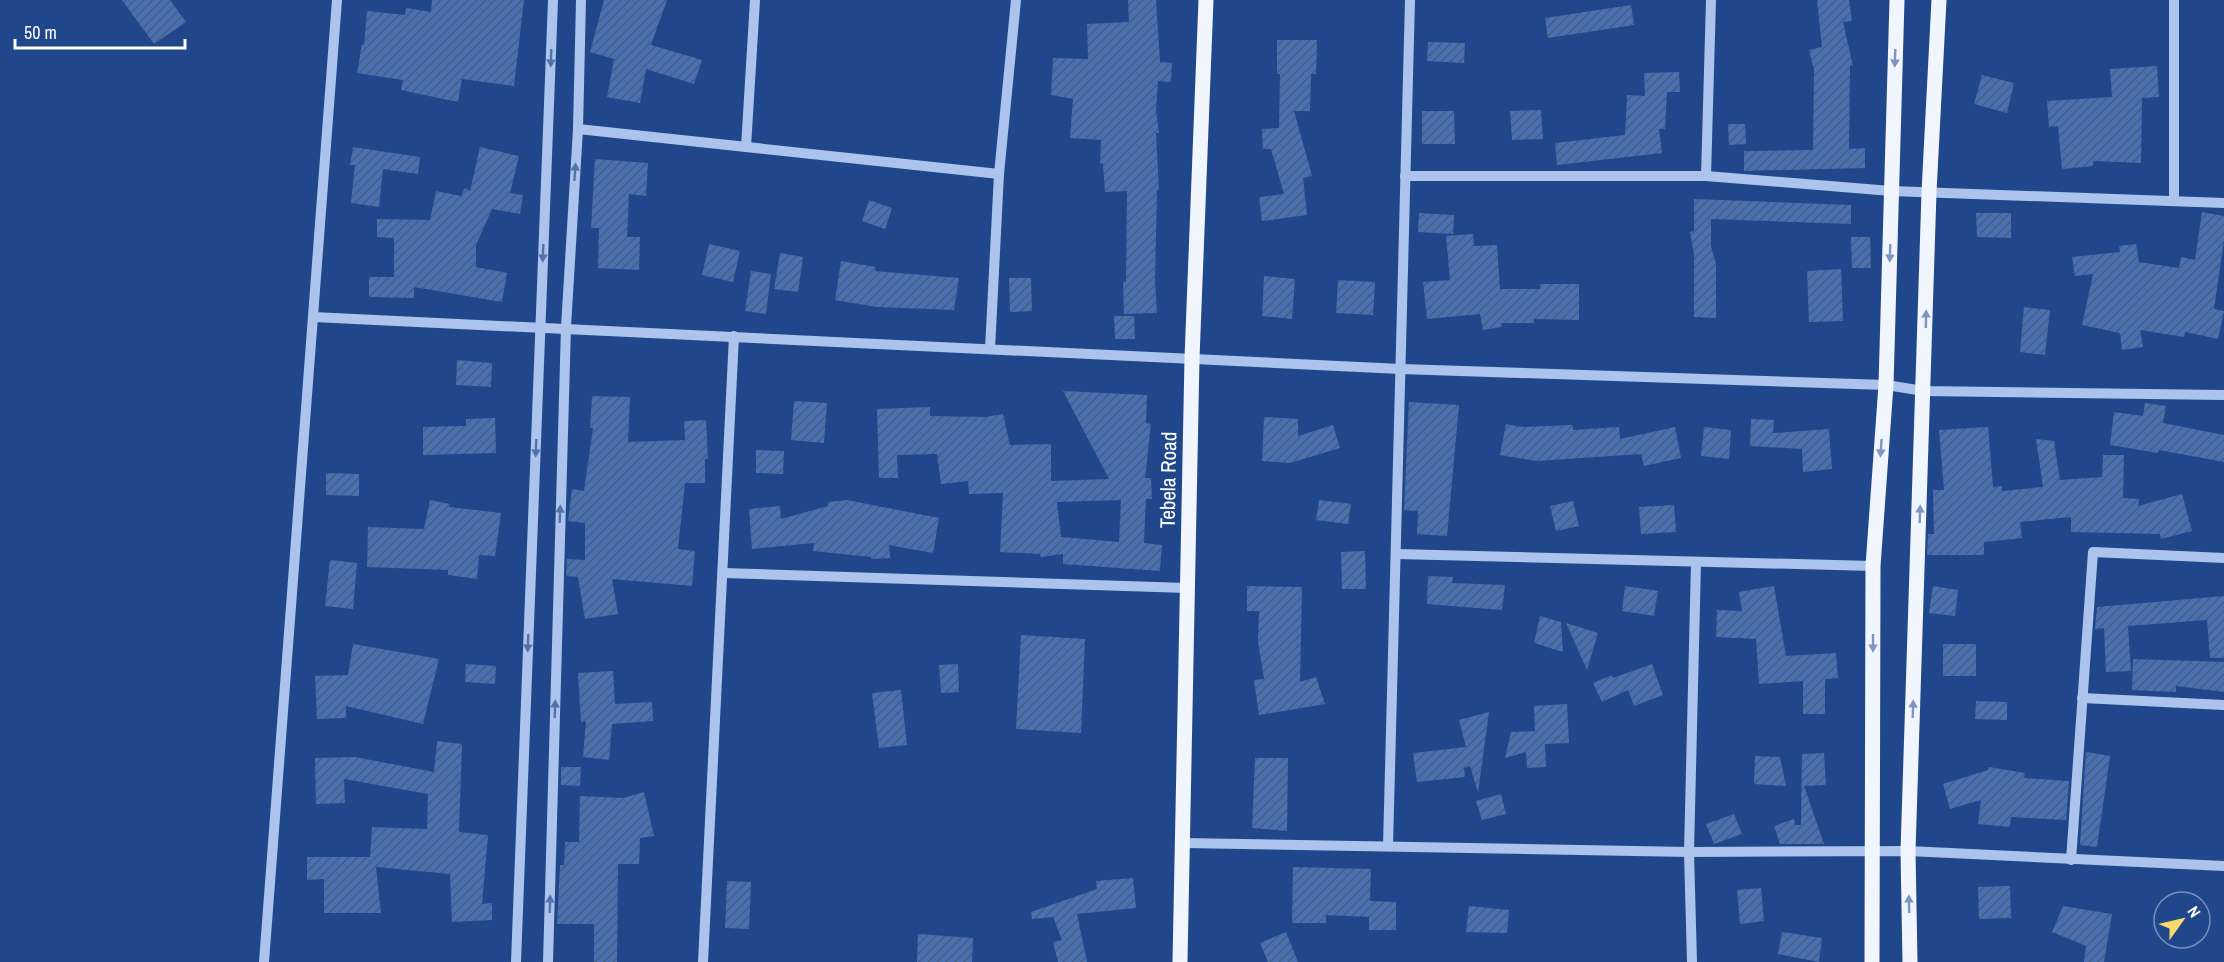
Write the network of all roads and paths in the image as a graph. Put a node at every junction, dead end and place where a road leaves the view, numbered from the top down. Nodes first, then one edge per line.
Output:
1 (337, 0) edge
2 (553, 0) edge
3 (581, 0) edge
4 (755, 0) edge
5 (1016, 0) edge
6 (1206, 0) edge
7 (1410, 0) edge
8 (1711, 0) edge
9 (1897, 0) edge
10 (1939, 0) edge
11 (2174, 0) edge
12 (578, 129) junction
13 (746, 147) junction
14 (999, 174) junction
15 (1405, 176) junction
16 (1706, 176) junction
17 (1892, 191) junction
18 (1929, 192) junction
19 (2174, 201) junction
20 (2224, 203) edge
21 (313, 317) junction
22 (540, 326) junction
23 (566, 327) junction
24 (734, 336) junction
25 (990, 349) junction
26 (1192, 358) junction
27 (1401, 369) junction
28 (1886, 385) junction
29 (1924, 391) junction
30 (2224, 395) edge
31 (1397, 554) junction
32 (2224, 558) edge
33 (1696, 562) junction
34 (1873, 566) junction
35 (723, 573) junction
36 (1187, 588) junction
37 (2082, 698) junction
38 (2224, 705) edge
39 (1182, 843) junction
40 (1388, 846) junction
41 (1873, 851) junction
42 (1908, 851) junction
43 (1689, 852) junction
44 (2071, 860) junction
45 (2224, 866) edge
46 (264, 962) edge
47 (516, 962) edge
48 (548, 962) edge
49 (703, 962) edge
50 (1179, 962) edge
51 (1692, 962) edge
52 (1872, 962) edge
53 (1910, 962) edge

1 - 21 street
2 -> 22 street
3 - 12 street
4 - 13 street
5 - 14 street
6 - 26 main road, Tebela Road
7 - 15 street
8 - 16 street
9 -> 17 main road
10 - 18 main road
11 - 19 street
12 - 13 street
23 -> 12 street
13 - 14 street
14 - 25 street
15 - 16 street
15 - 27 street
16 - 17 street
17 - 18 street
17 -> 28 main road
18 - 19 street
29 -> 18 main road
19 - 20 street
21 - 22 street
21 - 46 street
22 - 23 street
22 -> 47 street
23 - 24 street
48 -> 23 street
24 - 25 street
24 - 35 street
25 - 26 street
26 - 27 street
26 - 36 main road, Tebela Road
27 - 28 street
27 - 31 street
28 - 29 street
28 -> 34 main road
29 - 30 street
42 -> 29 main road
31 - 33 street
31 - 40 street
32 - 37 street
33 - 34 street
33 - 43 street
34 -> 41 main road
35 - 36 street
35 - 49 street
36 - 39 main road, Tebela Road
37 - 38 street
37 - 44 street
39 - 40 street
39 - 50 main road, Tebela Road
40 - 43 street
41 - 42 street
41 - 43 street
41 - 52 main road
42 - 44 street
53 -> 42 main road
43 - 51 street
44 - 45 street

